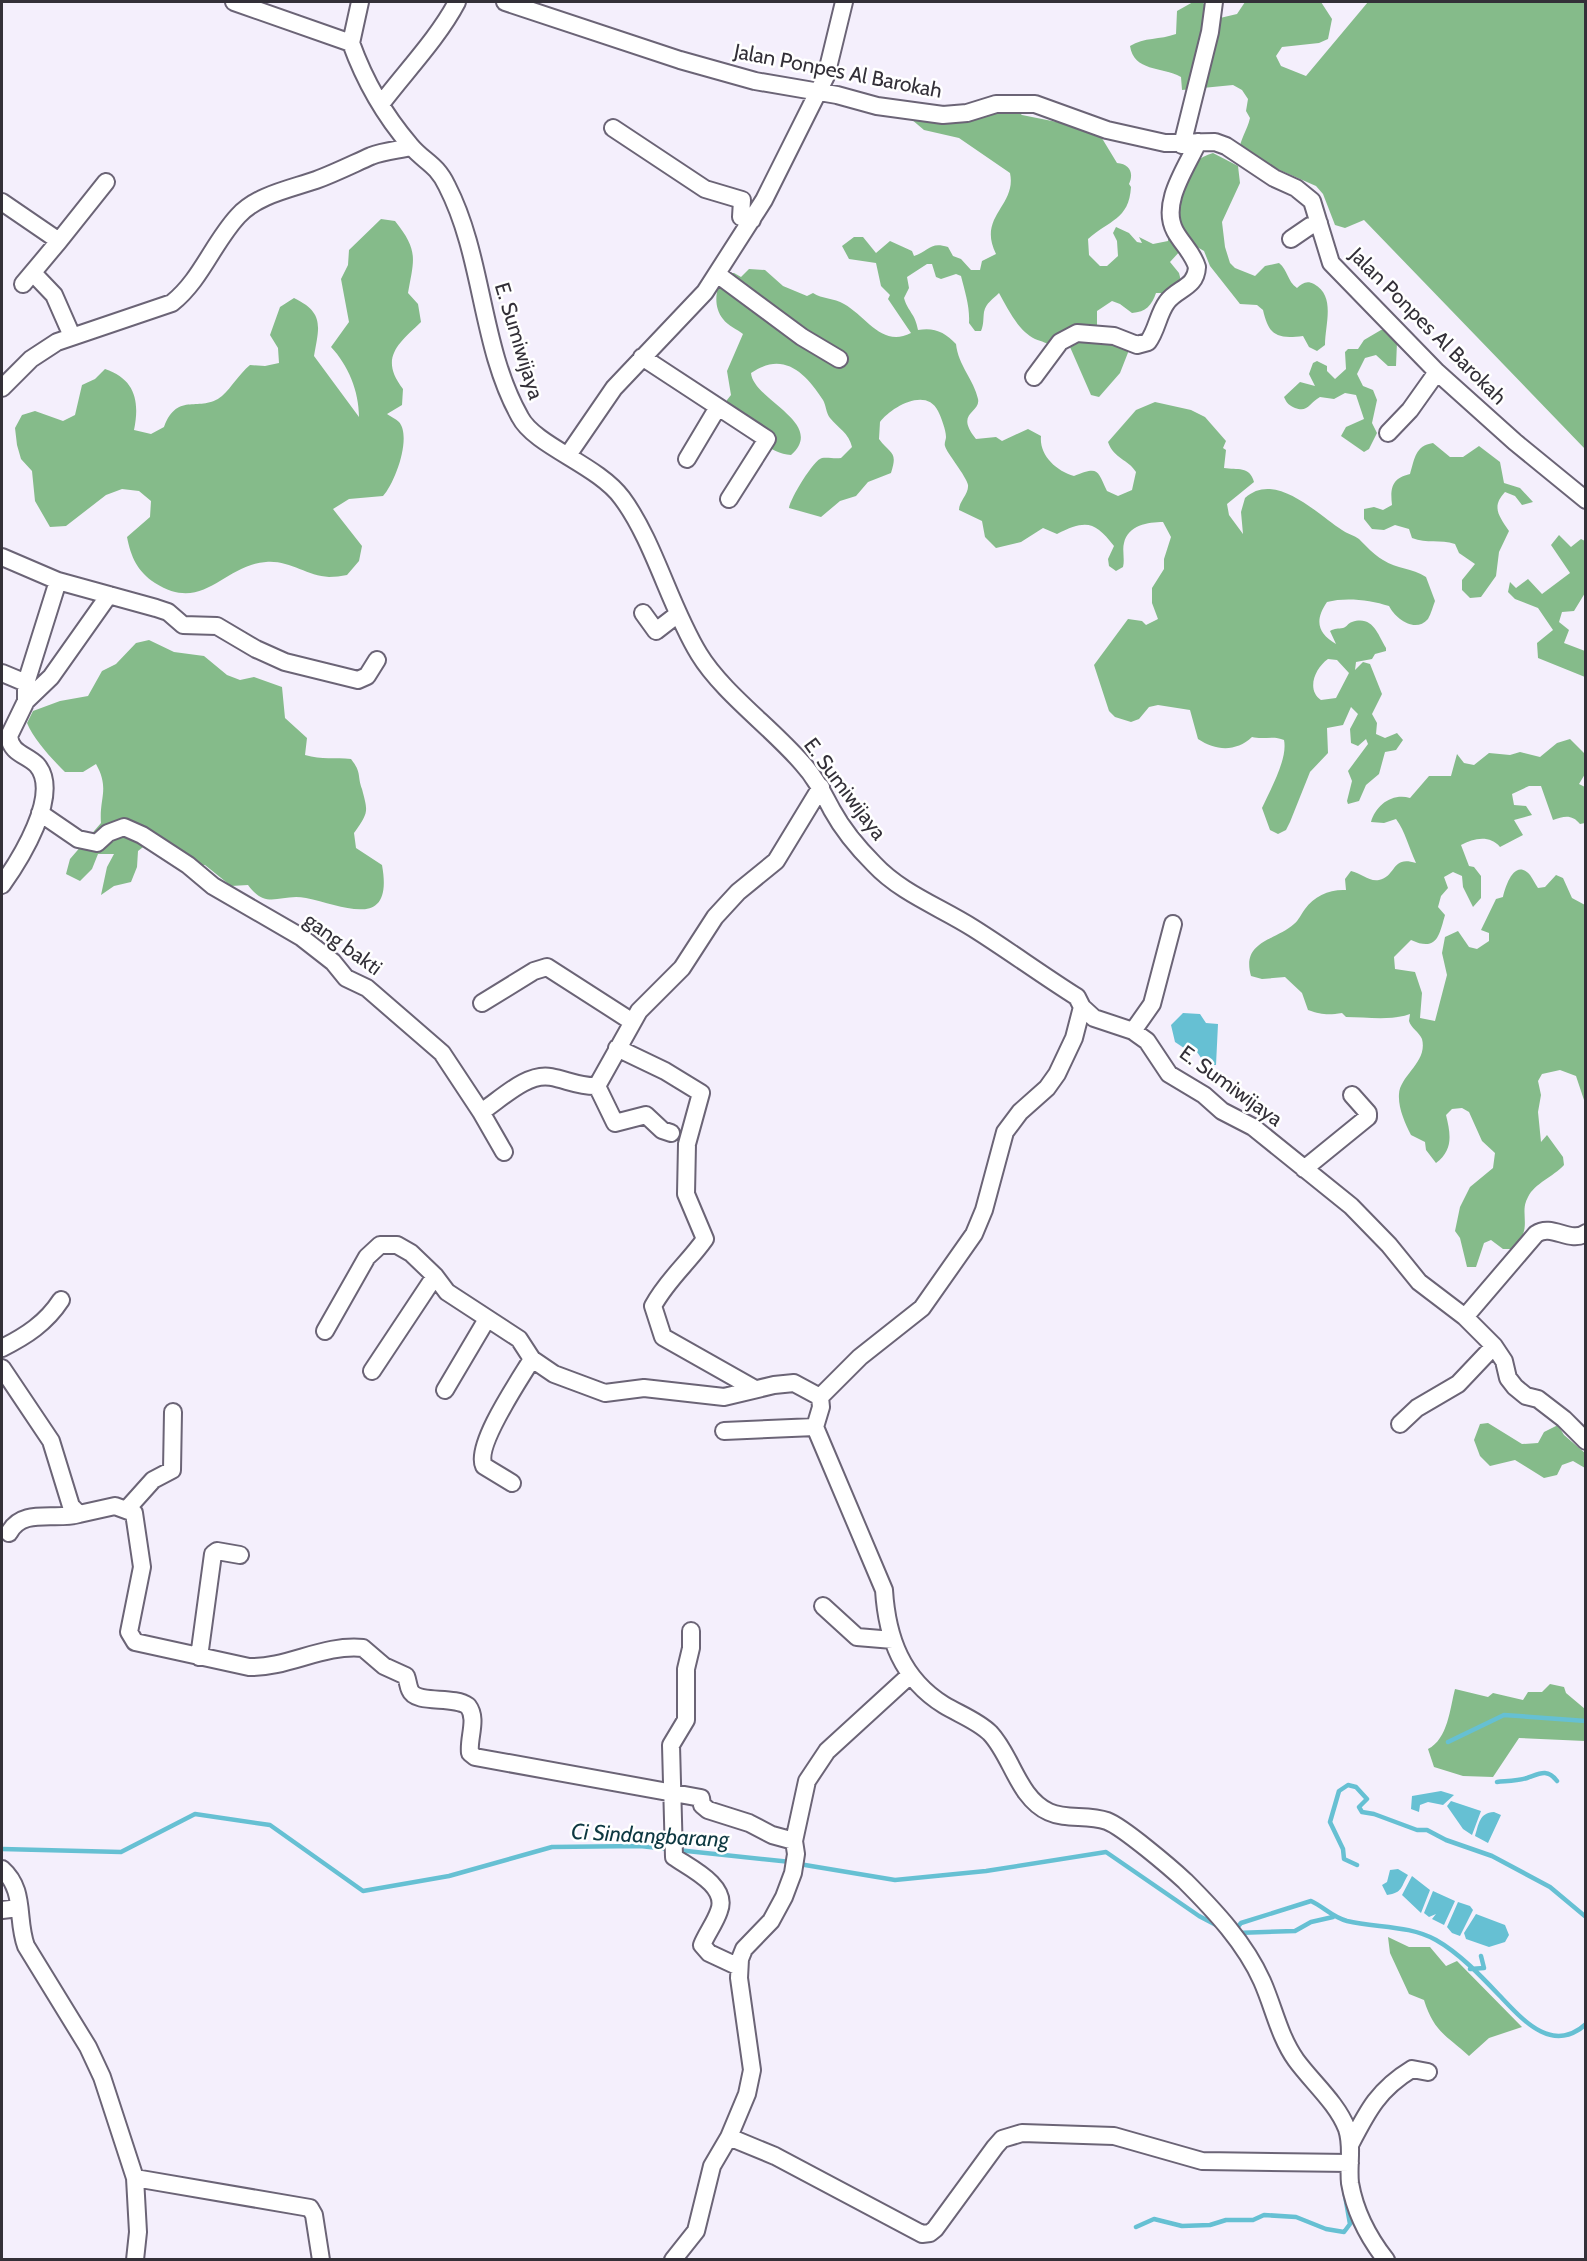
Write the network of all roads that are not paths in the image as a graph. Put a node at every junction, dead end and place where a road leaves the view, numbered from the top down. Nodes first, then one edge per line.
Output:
1 (234, 2) edge
2 (360, 2) edge
3 (457, 2) edge
4 (505, 2) edge
5 (844, 2) edge
6 (1214, 2) edge
7 (351, 43) junction
8 (816, 91) junction
9 (381, 104) junction
10 (613, 128) dead end
11 (1190, 144) junction
12 (411, 147) junction
13 (106, 182) dead end
14 (2, 202) edge
15 (752, 220) junction
16 (1319, 224) junction
17 (1291, 239) dead end
18 (59, 241) junction
19 (717, 274) junction
20 (72, 336) junction
21 (642, 357) junction
22 (839, 359) dead end
23 (1437, 372) junction
24 (1034, 377) dead end
25 (2, 388) edge
26 (718, 407) junction
27 (1388, 433) dead end
28 (568, 454) junction
29 (687, 459) dead end
30 (729, 499) dead end
31 (1586, 500) edge
32 (2, 557) edge
33 (58, 581) junction
34 (109, 595) junction
35 (643, 613) dead end
36 (678, 614) junction
37 (377, 660) dead end
38 (2, 673) edge
39 (26, 683) junction
40 (26, 701) junction
41 (820, 787) junction
42 (40, 813) junction
43 (2, 885) edge
44 (1173, 924) dead end
45 (482, 1003) dead end
46 (1082, 1007) junction
47 (631, 1021) junction
48 (1133, 1031) junction
49 (617, 1048) junction
50 (597, 1086) junction
51 (1352, 1095) dead end
52 (481, 1112) junction
53 (670, 1133) dead end
54 (504, 1152) dead end
55 (1304, 1169) junction
56 (1586, 1233) edge
57 (435, 1276) junction
58 (61, 1300) dead end
59 (1465, 1317) junction
60 (487, 1318) junction
61 (325, 1331) dead end
62 (1494, 1346) junction
63 (2, 1348) edge
64 (532, 1359) junction
65 (2, 1368) edge
66 (372, 1371) dead end
67 (755, 1389) junction
68 (445, 1390) dead end
69 (820, 1397) junction
70 (173, 1413) dead end
71 (1400, 1424) dead end
72 (814, 1427) junction
73 (724, 1431) dead end
74 (1586, 1441) edge
75 (512, 1483) dead end
76 (127, 1509) junction
77 (79, 1514) junction
78 (9, 1533) dead end
79 (240, 1555) dead end
80 (823, 1606) dead end
81 (691, 1631) dead end
82 (893, 1640) junction
83 (199, 1657) junction
84 (909, 1676) junction
85 (673, 1793) junction
86 (795, 1847) junction
87 (2, 1869) edge
88 (19, 1908) junction
89 (2, 1910) edge
90 (739, 1967) junction
91 (1428, 2072) dead end
92 (729, 2137) junction
93 (1351, 2143) junction
94 (1350, 2163) junction
95 (135, 2178) junction
96 (135, 2259) edge
97 (321, 2259) edge
98 (673, 2259) edge
99 (1386, 2259) edge

1 - 7 street
2 - 7 street
3 - 9 street
4 - 8 street, Jalan Ponpes Al Barokah
5 - 8 street
6 - 11 street
7 - 9 street, E. Sumiwijaya
8 - 11 street, Jalan Ponpes Al Barokah
8 - 15 street
9 - 12 street, E. Sumiwijaya
10 - 15 street
11 - 16 street, Jalan Ponpes Al Barokah
11 - 24 street
12 - 20 street
12 - 28 street, E. Sumiwijaya
13 - 18 street
14 - 18 street
15 - 19 street
16 - 17 street
16 - 23 street, Jalan Ponpes Al Barokah
18 - 20 street
19 - 21 street
19 - 22 street
20 - 25 street
21 - 26 street
21 - 28 street
23 - 27 street
23 - 31 street, Jalan Ponpes Al Barokah
26 - 29 street
26 - 30 street
28 - 36 street, E. Sumiwijaya
32 - 33 street
33 - 34 street
33 - 39 street
34 - 37 street
34 - 40 street
35 - 36 street
36 - 41 street, E. Sumiwijaya
38 - 39 street
39 - 40 street
40 - 42 street
41 - 46 street, E. Sumiwijaya
41 - 47 street
42 - 43 street
42 - 52 street, gang bakti
44 - 48 street
45 - 47 street
46 - 48 street, E. Sumiwijaya
46 - 69 street
47 - 49 street
48 - 55 street, E. Sumiwijaya
49 - 50 street
49 - 67 street
50 - 52 street
50 - 53 street
51 - 55 street
52 - 54 street
55 - 59 street, E. Sumiwijaya
56 - 59 street
57 - 60 street
57 - 61 street
57 - 66 street
58 - 63 street
59 - 62 street, E. Sumiwijaya
60 - 64 street
60 - 68 street
62 - 71 street
62 - 74 street, E. Sumiwijaya
64 - 67 street
64 - 75 street
65 - 77 street
67 - 69 street
69 - 72 street
70 - 76 street
72 - 73 street
72 - 82 street
76 - 77 street
76 - 83 street
77 - 78 street
79 - 83 street
80 - 82 street
81 - 85 street
82 - 84 street
83 - 85 street
84 - 86 street
84 - 93 street
85 - 86 street
85 - 90 street
86 - 90 street
87 - 88 street
88 - 89 street
88 - 95 street
90 - 92 street
91 - 93 street
92 - 94 street
92 - 98 street
93 - 94 street
94 - 99 street
95 - 96 street
95 - 97 street

